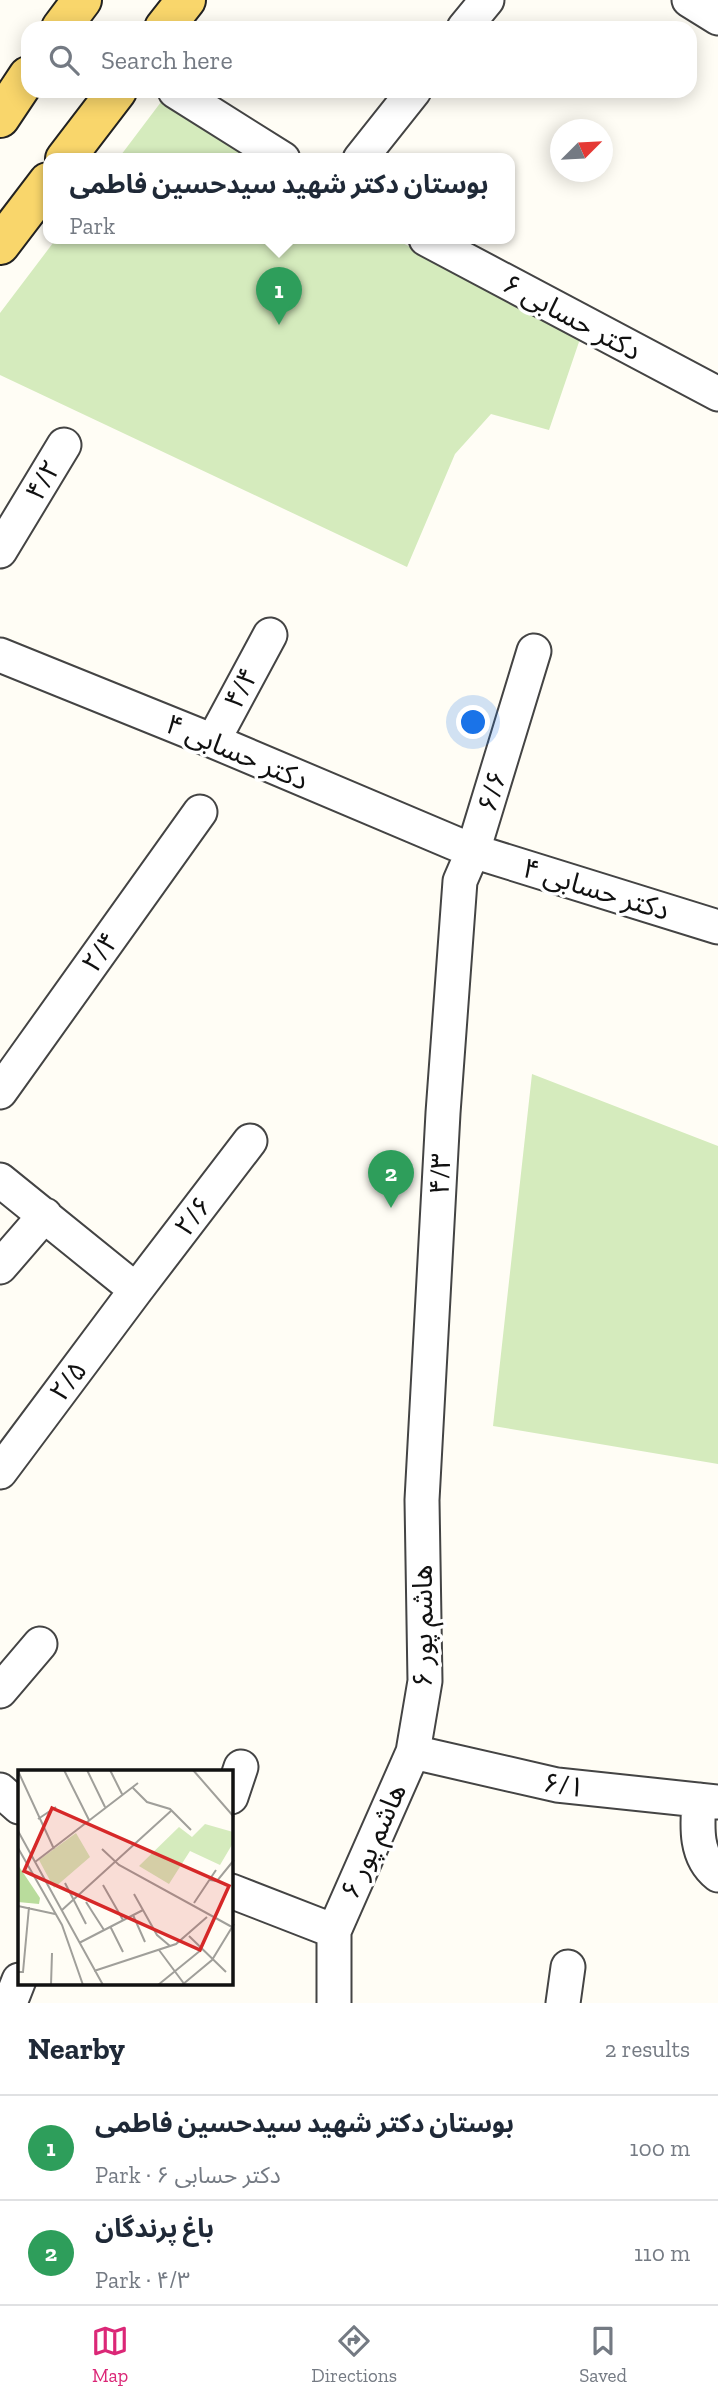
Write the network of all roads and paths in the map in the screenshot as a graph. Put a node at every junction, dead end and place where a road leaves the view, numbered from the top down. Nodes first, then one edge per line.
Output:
1 (82, 0) edge
2 (186, 0) edge
3 (487, 0) edge
4 (690, 0) edge
5 (718, 18) edge
6 (66, 21) edge
7 (170, 21) edge
8 (470, 21) edge
9 (21, 86) edge
10 (112, 98) edge
11 (186, 98) edge
12 (408, 98) edge
13 (0, 118) edge
14 (70, 153) edge
15 (274, 153) edge
16 (365, 153) edge
17 (43, 189) edge
18 (435, 244) edge
19 (0, 245) edge
20 (718, 394) edge
21 (64, 445) dead end
22 (0, 551) edge
23 (270, 635) dead end
24 (534, 651) dead end
25 (0, 655) edge
26 (213, 741) junction
27 (200, 812) dead end
28 (473, 851) junction
29 (718, 927) edge
30 (0, 1092) edge
31 (250, 1141) dead end
32 (0, 1180) edge
33 (45, 1214) junction
34 (0, 1267) edge
35 (136, 1290) junction
36 (0, 1472) edge
37 (422, 1500) joint
38 (40, 1644) dead end
39 (0, 1691) edge
40 (413, 1752) junction
41 (0, 1790) edge
42 (709, 1801) edge
43 (18, 1806) edge
44 (718, 1875) edge
45 (233, 1892) edge
46 (334, 1931) junction
47 (568, 1967) dead end
48 (18, 1983) edge
49 (10, 2003) edge
50 (334, 2003) edge
51 (563, 2003) edge

1 - 6 main road
2 - 7 main road
3 - 8 street
4 - 5 street
9 - 13 main road
10 - 14 main road
11 - 15 street
12 - 16 street
17 - 19 main road
18 - 20 street, ۶ دکتر حسابی
21 - 22 street, ۴/۲
23 - 26 street, ۴/۴
24 - 28 street, ۶/۶
25 - 26 street, دکتر حسابی ۴
26 - 28 street, دکتر حسابی ۴
27 - 30 street, ۲/۴
28 - 29 street, ۴ دکتر حسابی
28 - 37 street, ۴/۳
31 - 35 street, ۲/۶
32 - 33 street
33 - 34 street
33 - 35 street
35 - 36 street, ۲/۵
37 - 40 street, هاشم پور ۶
38 - 39 street
40 - 42 street, ۶/۱
40 - 46 street, ۶ هاشم پور
41 - 43 street
42 - 44 street
45 - 46 street
46 - 50 street
47 - 51 street
48 - 49 street

